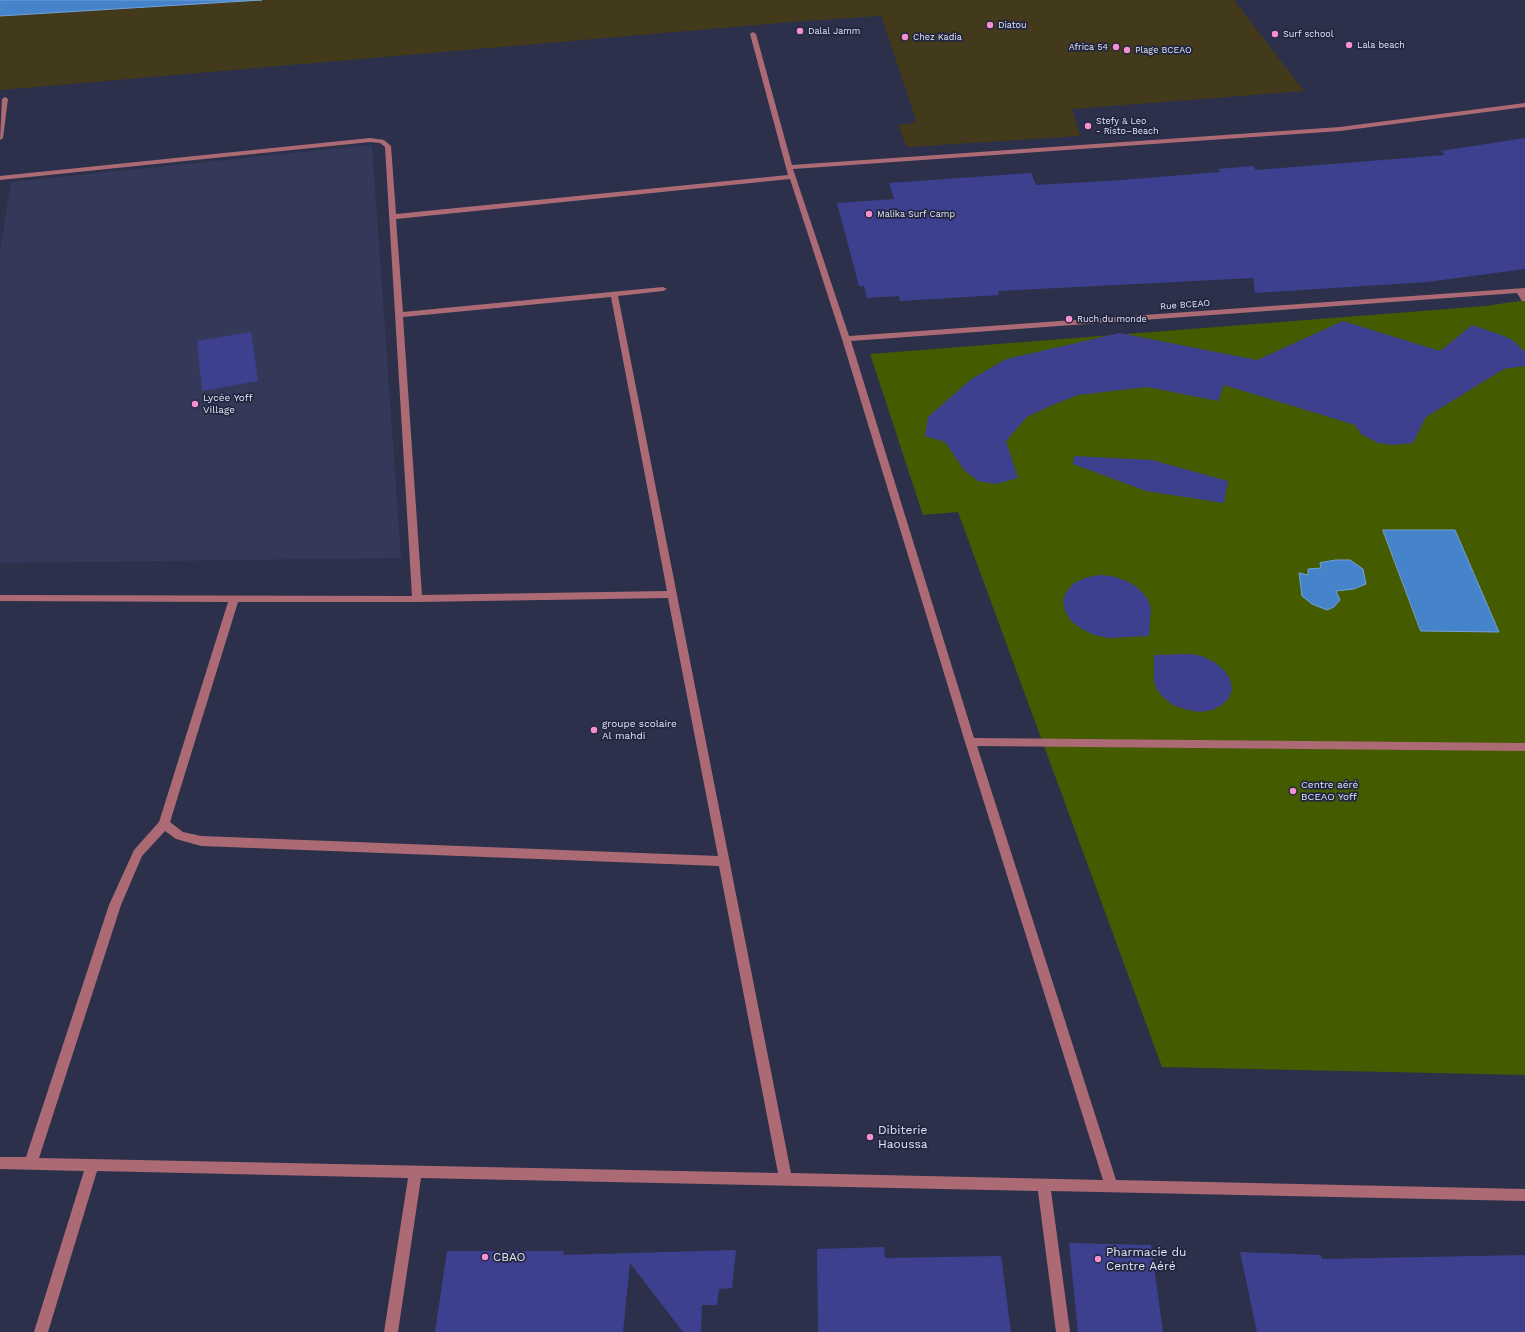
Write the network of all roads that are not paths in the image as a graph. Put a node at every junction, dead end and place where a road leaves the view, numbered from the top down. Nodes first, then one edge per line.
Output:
1 (753, 34) dead end
2 (5, 99) dead end
3 (1525, 105) edge
4 (0, 138) edge
5 (789, 166) junction
6 (792, 177) junction
7 (0, 178) edge
8 (393, 217) junction
9 (663, 289) dead end
10 (1522, 290) edge
11 (614, 294) junction
12 (1525, 299) edge
13 (399, 315) junction
14 (846, 339) junction
15 (672, 594) junction
16 (0, 598) edge
17 (234, 599) junction
18 (417, 599) junction
19 (970, 742) junction
20 (1525, 748) edge
21 (164, 824) junction
22 (724, 861) junction
23 (0, 1163) edge
24 (30, 1164) junction
25 (93, 1164) junction
26 (416, 1171) junction
27 (786, 1179) junction
28 (1044, 1184) junction
29 (1111, 1186) junction
30 (1525, 1194) edge
31 (41, 1332) edge
32 (391, 1332) edge
33 (1063, 1332) edge

1 - 5 street
2 - 4 street
3 - 5 street
5 - 6 street
6 - 8 street
6 - 14 street
7 - 8 street
8 - 13 street
9 - 11 street
10 - 12 street
10 - 14 street, Rue BCEAO
11 - 13 street
11 - 15 street
13 - 18 street
14 - 19 street
15 - 18 street
15 - 22 street
16 - 17 street
17 - 18 street
17 - 21 street
19 - 20 street
19 - 29 street
21 - 22 street
21 - 24 street
22 - 27 street
23 - 24 street
24 - 25 street
25 - 26 street
25 - 31 street
26 - 27 street
26 - 32 street
27 - 28 street
28 - 29 street
28 - 33 street
29 - 30 street

